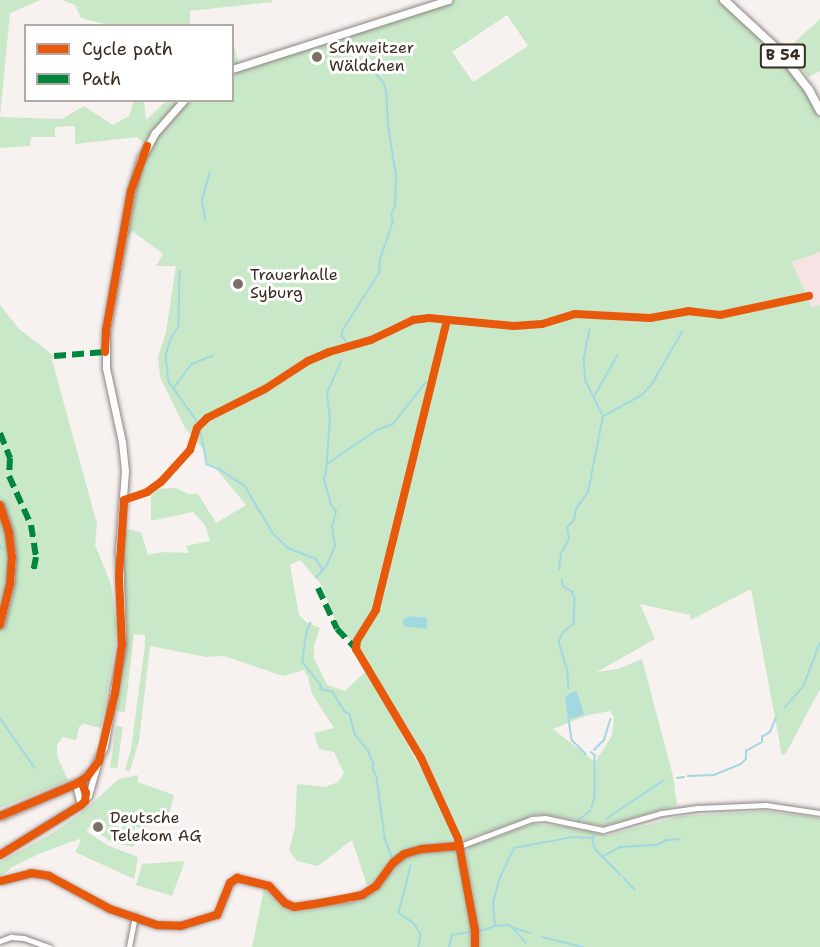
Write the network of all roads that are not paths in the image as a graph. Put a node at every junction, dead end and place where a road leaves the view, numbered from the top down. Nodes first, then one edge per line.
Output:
1 (448, 0) edge
2 (724, 0) edge
3 (234, 68) edge
4 (182, 102) edge
5 (820, 111) edge
6 (0, 506) edge
7 (0, 625) edge
8 (99, 761) junction
9 (79, 783) junction
10 (83, 803) junction
11 (820, 813) edge
12 (2, 815) edge
13 (460, 846) junction
14 (0, 855) edge
15 (0, 881) edge
16 (135, 917) junction
17 (0, 941) edge
18 (49, 947) edge
19 (129, 947) edge
20 (475, 947) edge

1 - 3 main road
2 - 5 main road, B 54
4 - 8 main road
6 - 7 main road
8 - 9 main road
8 - 10 street
9 - 10 street
9 - 12 main road
10 - 14 street
11 - 13 street
13 - 16 street
13 - 20 street
15 - 16 street
16 - 19 street
17 - 18 street

